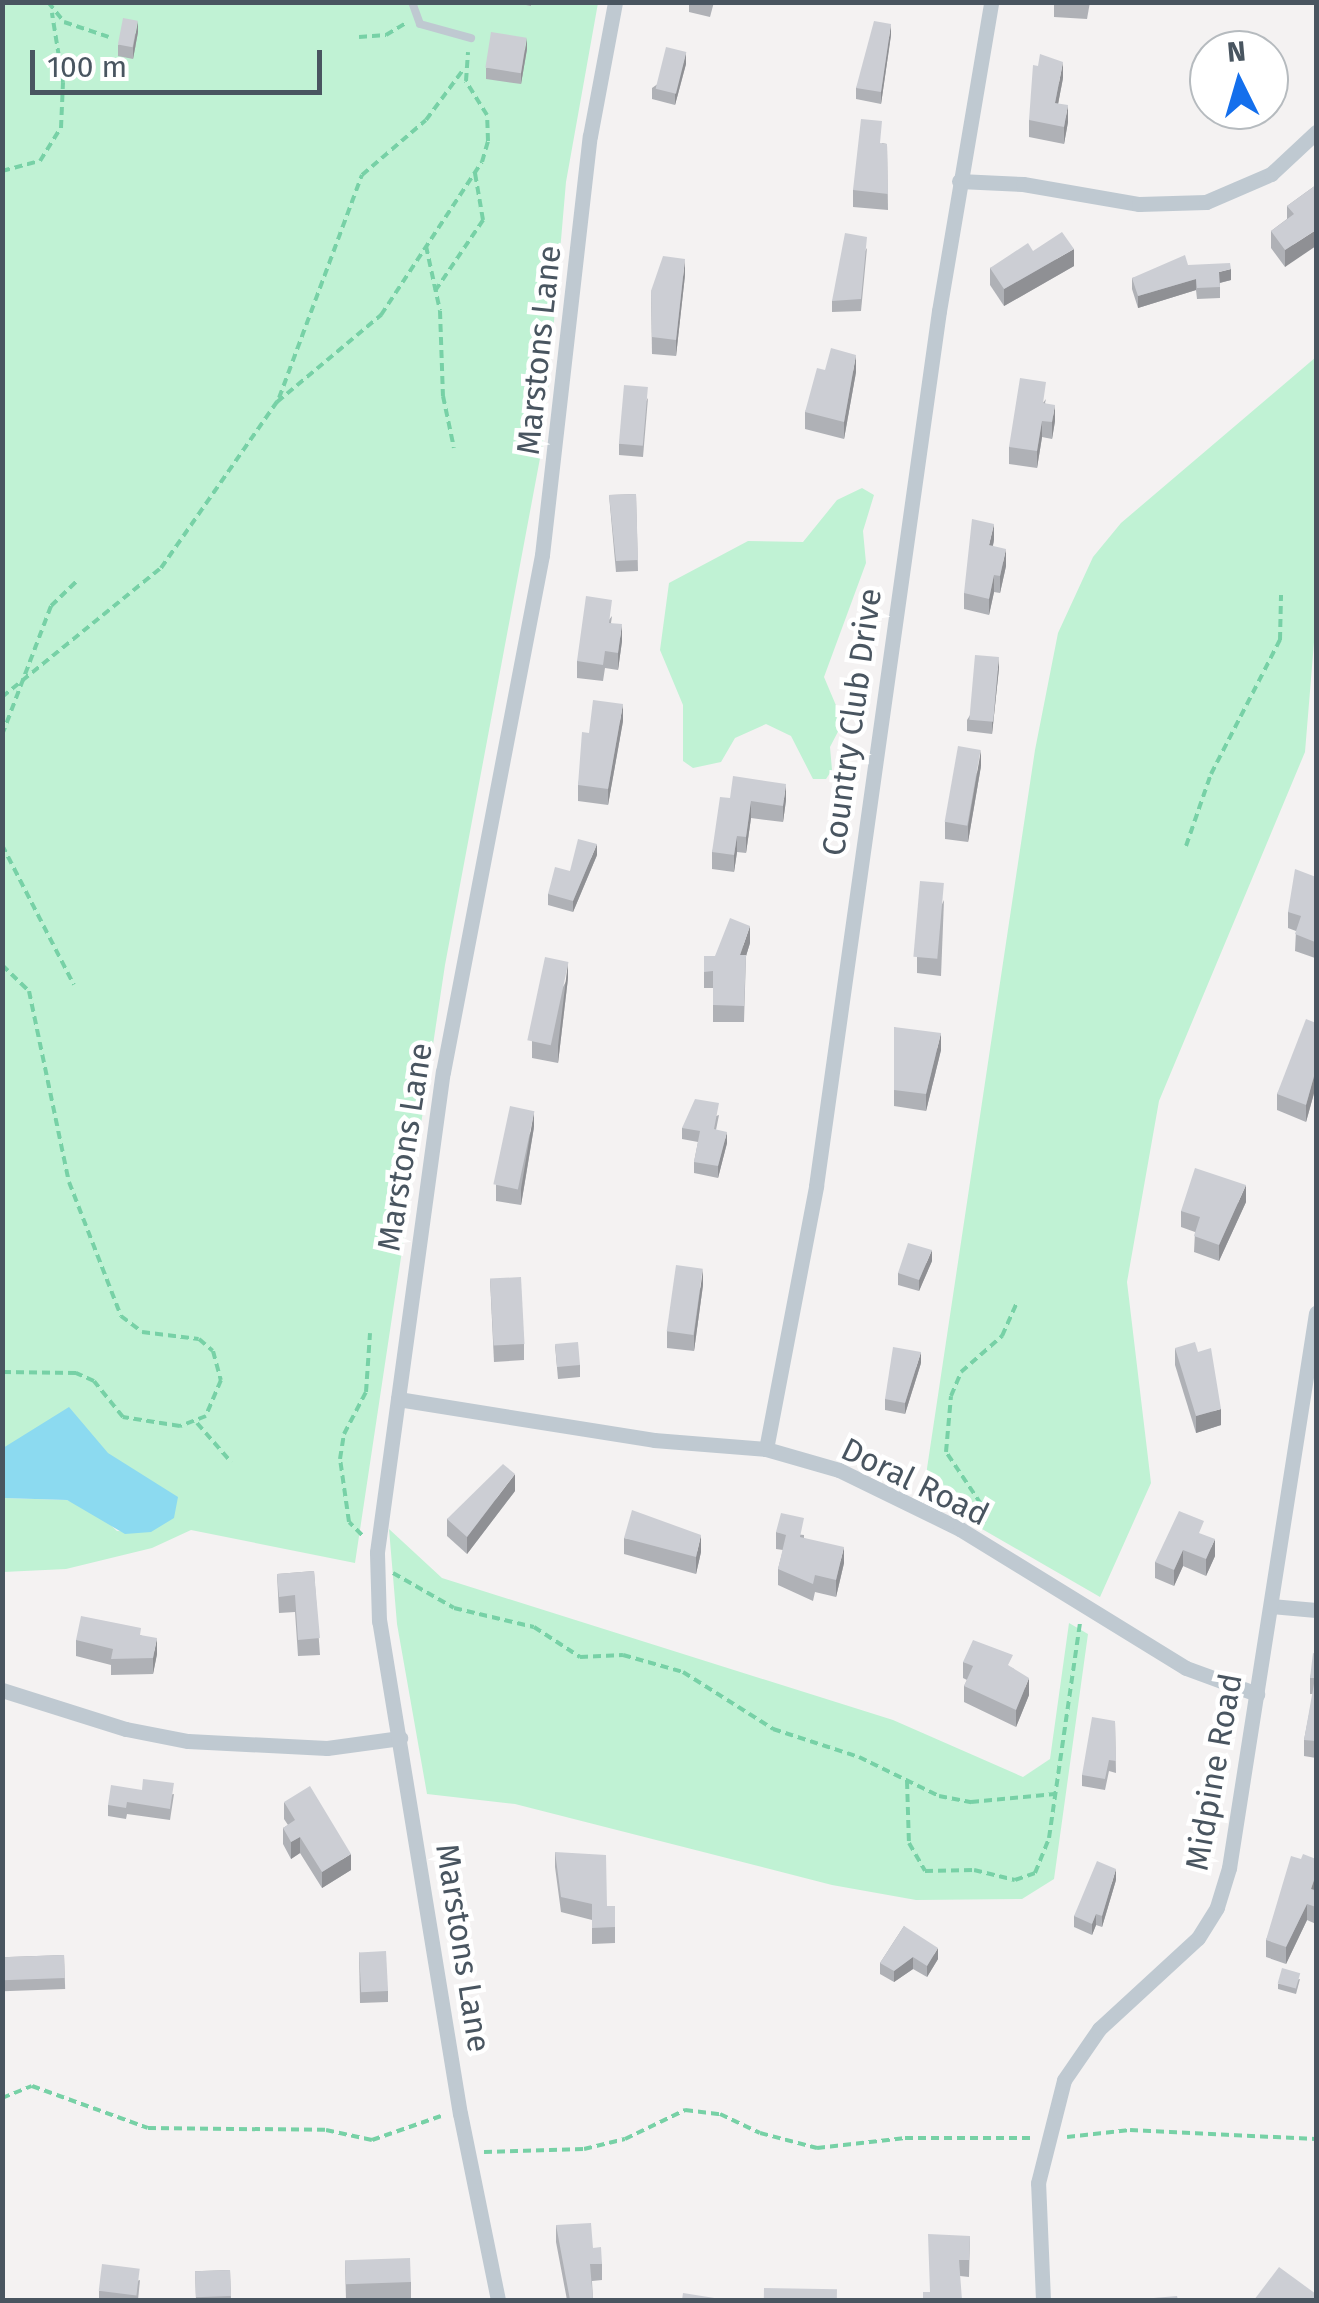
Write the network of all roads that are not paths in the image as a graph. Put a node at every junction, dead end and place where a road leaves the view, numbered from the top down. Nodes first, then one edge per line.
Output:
1 (412, 2) edge
2 (615, 2) edge
3 (991, 2) edge
4 (471, 38) road end
5 (1316, 132) edge
6 (958, 180) junction
7 (1316, 1314) edge
8 (398, 1399) junction
9 (766, 1449) junction
10 (1270, 1606) junction
11 (1316, 1610) edge
12 (2, 1690) edge
13 (1256, 1694) junction
14 (400, 1738) junction
15 (498, 2300) edge
16 (1043, 2300) edge

1 - 4 lane
2 - 8 street, Marstons Lane
3 - 6 street, Country Club Drive
5 - 6 street
6 - 9 street, Country Club Drive
7 - 10 street, Midpine Road
8 - 9 street, Doral Road
8 - 14 street, Marstons Lane
9 - 13 street, Doral Road
10 - 11 street
10 - 13 street, Midpine Road
12 - 14 street
13 - 16 street, Midpine Road
14 - 15 street, Marstons Lane

